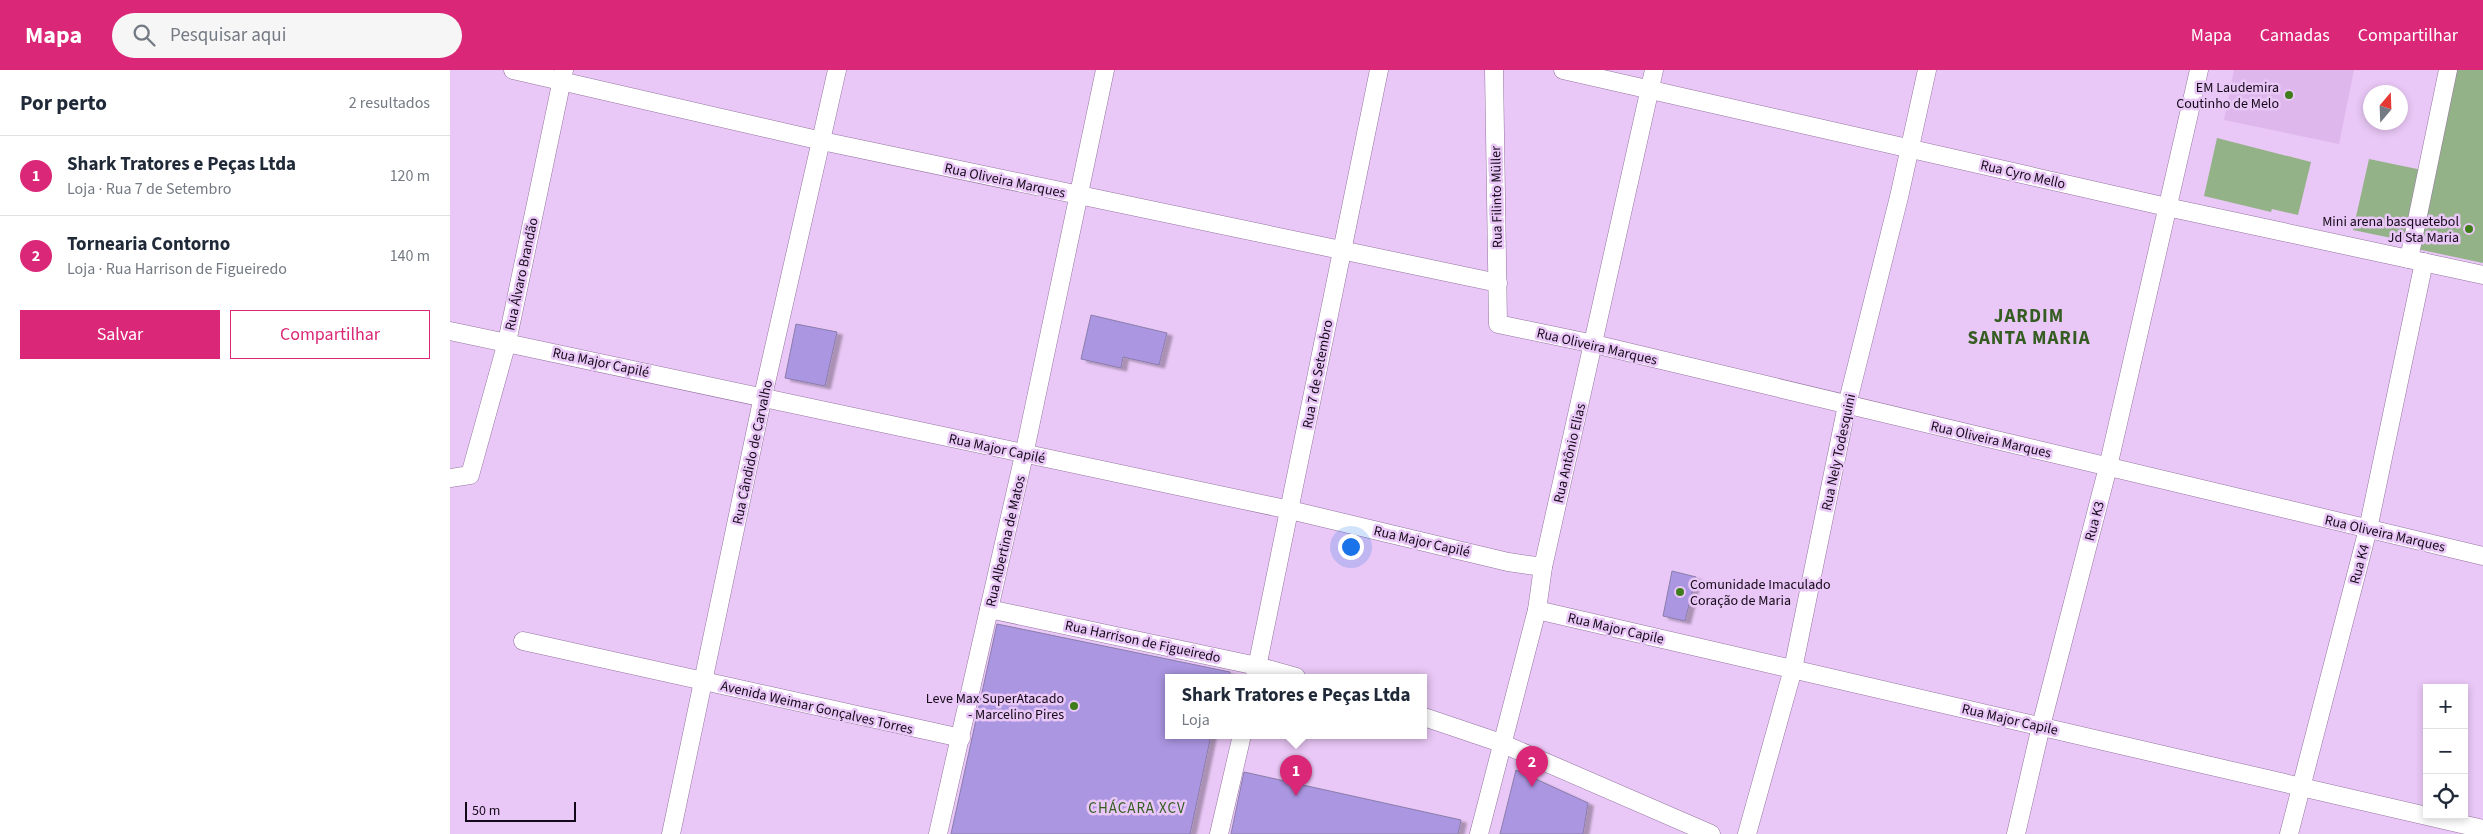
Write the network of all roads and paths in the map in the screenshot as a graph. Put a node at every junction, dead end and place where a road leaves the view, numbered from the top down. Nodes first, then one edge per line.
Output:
1 (513, 70) edge
2 (837, 70) edge
3 (1104, 70) edge
4 (1379, 70) edge
5 (1494, 70) edge
6 (1563, 70) edge
7 (1654, 70) edge
8 (1927, 70) edge
9 (2199, 70) edge
10 (2448, 70) edge
11 (564, 75) edge
12 (1650, 90) junction
13 (822, 141) junction
14 (1910, 148) junction
15 (1078, 195) junction
16 (2167, 207) junction
17 (1342, 249) junction
18 (2416, 260) junction
19 (2483, 275) edge
20 (1498, 283) junction
21 (1498, 324) joint
22 (450, 331) edge
23 (506, 342) junction
24 (1594, 344) junction
25 (763, 396) junction
26 (1847, 405) junction
27 (1024, 454) junction
28 (2108, 467) junction
29 (450, 478) edge
30 (1290, 510) junction
31 (2368, 529) junction
32 (2483, 556) edge
33 (1543, 567) junction
34 (989, 609) junction
35 (1537, 610) junction
36 (523, 641) dead end
37 (1793, 669) junction
38 (1256, 672) edge
39 (1272, 674) edge
40 (704, 681) junction
41 (1427, 718) edge
42 (2040, 726) junction
43 (960, 738) junction
44 (1241, 739) edge
45 (1501, 743) junction
46 (2300, 786) junction
47 (2483, 829) edge
48 (671, 834) edge
49 (938, 834) edge
50 (1219, 834) edge
51 (1479, 834) edge
52 (1711, 834) edge
53 (1747, 834) edge
54 (2016, 834) edge
55 (2288, 834) edge

1 - 11 street, Rua Oliveira Marques
2 - 13 street, Rua Cândido de Carvalho
3 - 15 street, Rua Albertina de Matos
4 - 17 street, Rua 7 de Setembro
5 - 20 street, Rua Filinto Müller
6 - 12 street, Rua Cyro Mello
7 - 12 street, Rua Antônio Elias
8 - 14 street, Rua Nely Todesquini
9 - 16 street, Rua K3
10 - 18 street, Rua K4
11 - 13 street, Rua Oliveira Marques
11 - 23 street, Rua Álvaro Brandão
12 - 14 street, Rua Cyro Mello
12 - 24 street, Rua Antônio Elias
13 - 15 street, Rua Oliveira Marques
13 - 25 street, Rua Cândido de Carvalho
14 - 16 street, Rua Cyro Mello
14 - 26 street, Rua Nely Todesquini
15 - 17 street, Rua Oliveira Marques
15 - 27 street, Rua Albertina de Matos
16 - 18 street, Rua Cyro Mello
16 - 28 street, Rua K3
17 - 20 street, Rua Oliveira Marques
17 - 30 street, Rua 7 de Setembro
18 - 19 street, Rua Cyro Mello
18 - 31 street, Rua K4
20 - 21 street, Rua Filinto Müller
21 - 24 street, Rua Oliveira Marques
22 - 23 street, Rua Major Capilé
23 - 25 street, Rua Major Capilé
23 - 29 street, Rua Álvaro Brandão
24 - 26 street, Rua Oliveira Marques
24 - 33 street, Rua Antônio Elias
25 - 27 street, Rua Major Capilé
25 - 40 street, Rua Cândido de Carvalho
26 - 28 street, Rua Oliveira Marques
26 - 37 street, Rua Nely Todesquini
27 - 30 street, Rua Major Capilé
27 - 34 street, Rua Albertina de Matos
28 - 31 street, Rua Oliveira Marques
28 - 42 street, Rua K3
30 - 33 street, Rua Major Capilé
30 - 38 street, Rua 7 de Setembro
31 - 32 street, Rua Oliveira Marques
31 - 46 street, Rua K4
33 - 35 street, Rua Antônio Elias
34 - 38 street, Rua Harrison de Figueiredo
34 - 43 street, Rua Albertina de Matos
35 - 37 street, Rua Major Capile
35 - 45 street, Rua Antônio Elias
36 - 40 street, Avenida Weimar Gonçalves Torres
37 - 42 street, Rua Major Capile
37 - 53 street, Rua Nely Todesquini
38 - 39 street, Rua Harrison de Figueiredo
40 - 43 street, Avenida Weimar Gonçalves Torres
40 - 48 street, Rua Cândido de Carvalho
41 - 45 street
42 - 46 street, Rua Major Capile
42 - 54 street, Rua K3
43 - 49 street, Rua Albertina de Matos
44 - 50 street
45 - 51 street, Rua Antônio Elias
45 - 52 street
46 - 47 street, Rua Major Capile
46 - 55 street, Rua K4

